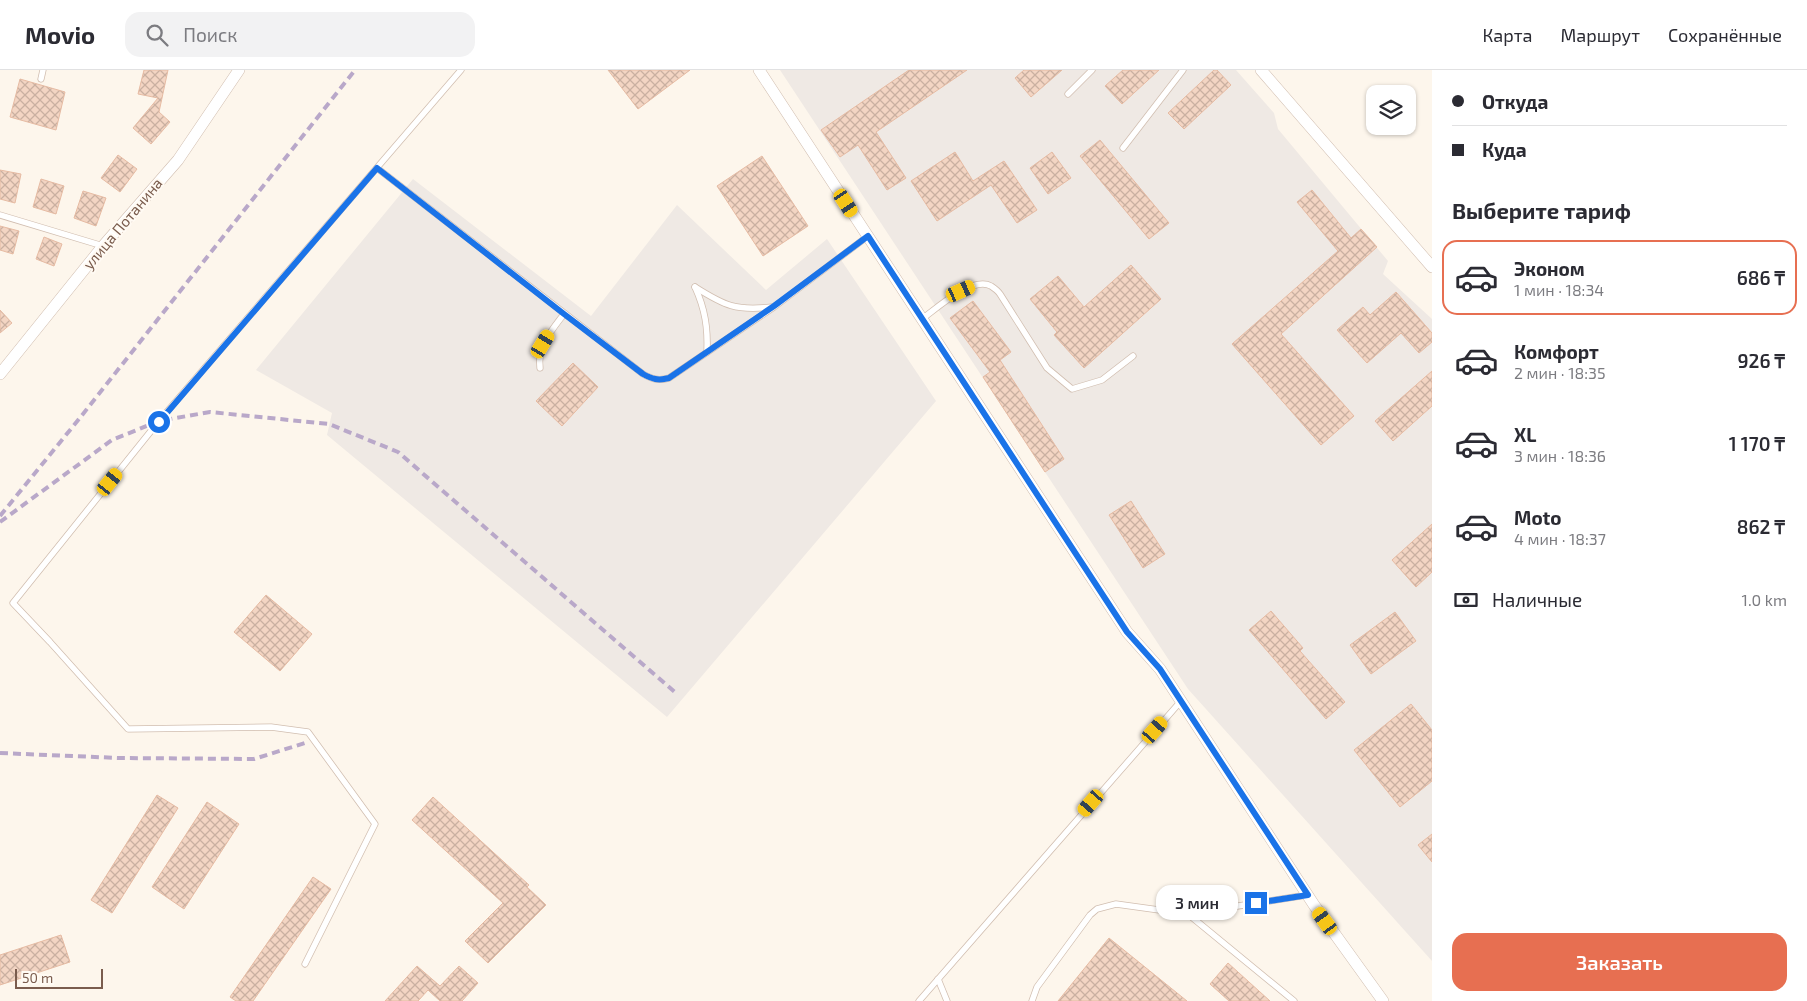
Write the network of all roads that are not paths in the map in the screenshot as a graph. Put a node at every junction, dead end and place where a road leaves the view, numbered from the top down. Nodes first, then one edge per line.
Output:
1 (43, 70) edge
2 (239, 70) edge
3 (461, 70) edge
4 (759, 70) edge
5 (1092, 70) edge
6 (1183, 70) edge
7 (1262, 70) edge
8 (41, 79) dead end
9 (1068, 94) dead end
10 (1123, 148) dead end
11 (377, 168) junction
12 (0, 215) edge
13 (868, 236) junction
14 (103, 246) junction
15 (1432, 267) edge
16 (774, 306) junction
17 (564, 314) junction
18 (922, 319) junction
19 (707, 352) junction
20 (1133, 356) dead end
21 (540, 368) dead end
22 (0, 374) edge
23 (1181, 701) junction
24 (1308, 895) junction
25 (1188, 914) junction
26 (305, 964) dead end
27 (938, 979) junction
28 (919, 1001) edge
29 (948, 1001) edge
30 (1032, 1001) edge
31 (1294, 1001) edge
32 (1383, 1001) edge

1 - 8 lane
2 - 14 street, улица Потанина
3 - 11 lane
4 - 13 street
5 - 9 lane
6 - 10 lane
7 - 15 street
11 - 17 lane
11 - 26 lane
12 - 14 lane
13 - 16 lane
13 - 18 street
14 - 22 street, улица Потанина
16 - 19 lane
16 - 19 lane
17 - 19 lane
17 - 21 lane
18 - 20 lane
18 - 23 street
23 - 24 street
23 - 27 lane
24 - 25 lane
24 - 32 street
25 - 30 lane
25 - 31 lane
27 - 28 lane
27 - 29 lane

